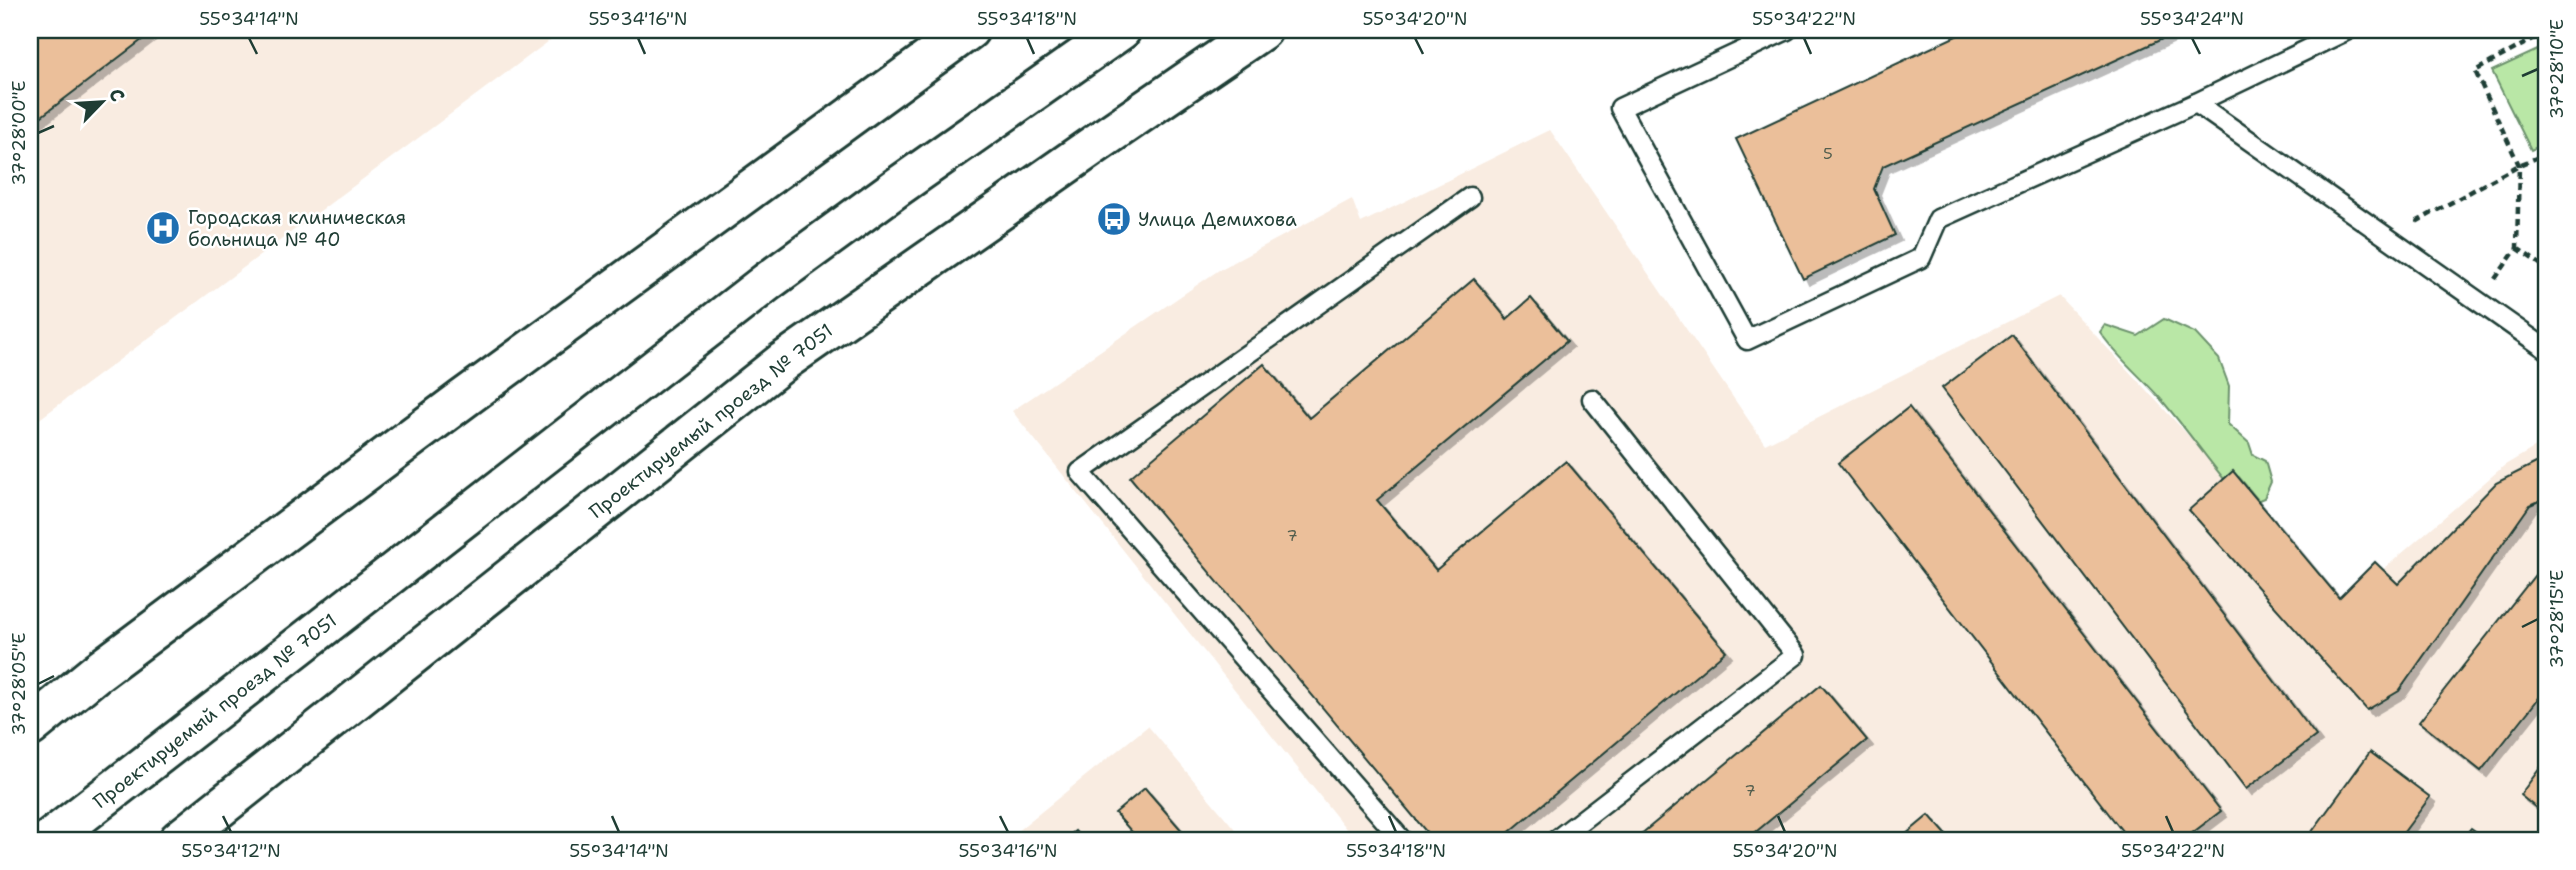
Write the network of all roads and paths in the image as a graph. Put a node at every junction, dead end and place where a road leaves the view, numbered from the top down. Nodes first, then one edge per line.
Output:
1 (970, 30) edge
2 (1121, 30) edge
3 (1262, 30) edge
4 (1787, 30) edge
5 (2348, 30) edge
6 (2544, 33) dead end
7 (2196, 103) junction
8 (2546, 154) edge
9 (2519, 165) junction
10 (1470, 197) dead end
11 (2409, 225) dead end
12 (2517, 248) junction
13 (2546, 268) edge
14 (2493, 282) dead end
15 (2546, 349) edge
16 (1592, 399) dead end
17 (30, 727) edge
18 (49, 840) edge
19 (179, 840) edge
20 (1402, 840) edge
21 (1556, 840) edge

1 - 17 main road
2 - 18 main road, Проектируемый проезд № 7051
3 - 19 main road, Проектируемый проезд № 7051
4 - 7 lane
5 - 7 lane
6 - 9 path
7 - 15 lane
8 - 9 path
9 - 11 path
9 - 12 path
10 - 20 lane
12 - 13 path
12 - 14 path
16 - 21 lane

